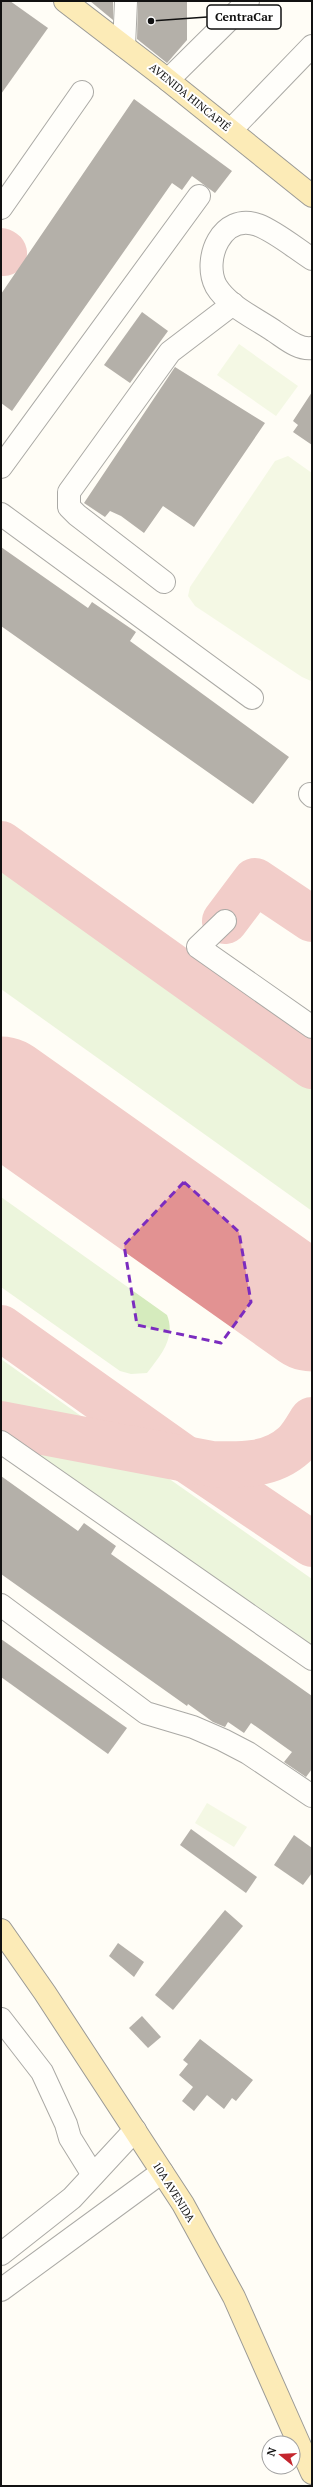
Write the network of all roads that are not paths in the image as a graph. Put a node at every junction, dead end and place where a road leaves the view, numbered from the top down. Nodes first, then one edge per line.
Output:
1 (65, 1) edge
2 (126, 1) edge
3 (248, 1) edge
4 (124, 46) junction
5 (312, 46) edge
6 (168, 80) junction
7 (82, 92) dead end
8 (231, 130) junction
9 (199, 196) dead end
10 (312, 196) edge
11 (1, 208) edge
12 (312, 259) edge
13 (233, 304) junction
14 (312, 348) edge
15 (1, 467) edge
16 (1, 514) edge
17 (164, 582) dead end
18 (252, 698) dead end
19 (225, 921) dead end
20 (312, 1027) edge
21 (1, 1442) edge
22 (1, 1605) edge
23 (312, 1659) edge
24 (312, 1796) edge
25 (1, 1930) edge
26 (1, 2018) edge
27 (135, 2130) junction
28 (162, 2172) junction
29 (93, 2175) junction
30 (1, 2254) edge
31 (1, 2290) edge
32 (312, 2473) edge

1 - 4 main road, AVENIDA HINCAPIÉ
2 - 4 street
3 - 6 street
4 - 6 main road, AVENIDA HINCAPIÉ
5 - 8 street
6 - 8 main road, AVENIDA HINCAPIÉ
7 - 11 street
8 - 10 main road, AVENIDA HINCAPIÉ
9 - 15 street
12 - 13 street
13 - 14 street
13 - 17 street
16 - 18 street
19 - 20 street
21 - 23 street
22 - 24 street
25 - 27 main road, 10A AVENIDA
26 - 29 street
27 - 28 main road, 10A AVENIDA
27 - 29 street
28 - 31 street
28 - 32 main road, 10A AVENIDA
29 - 30 street

